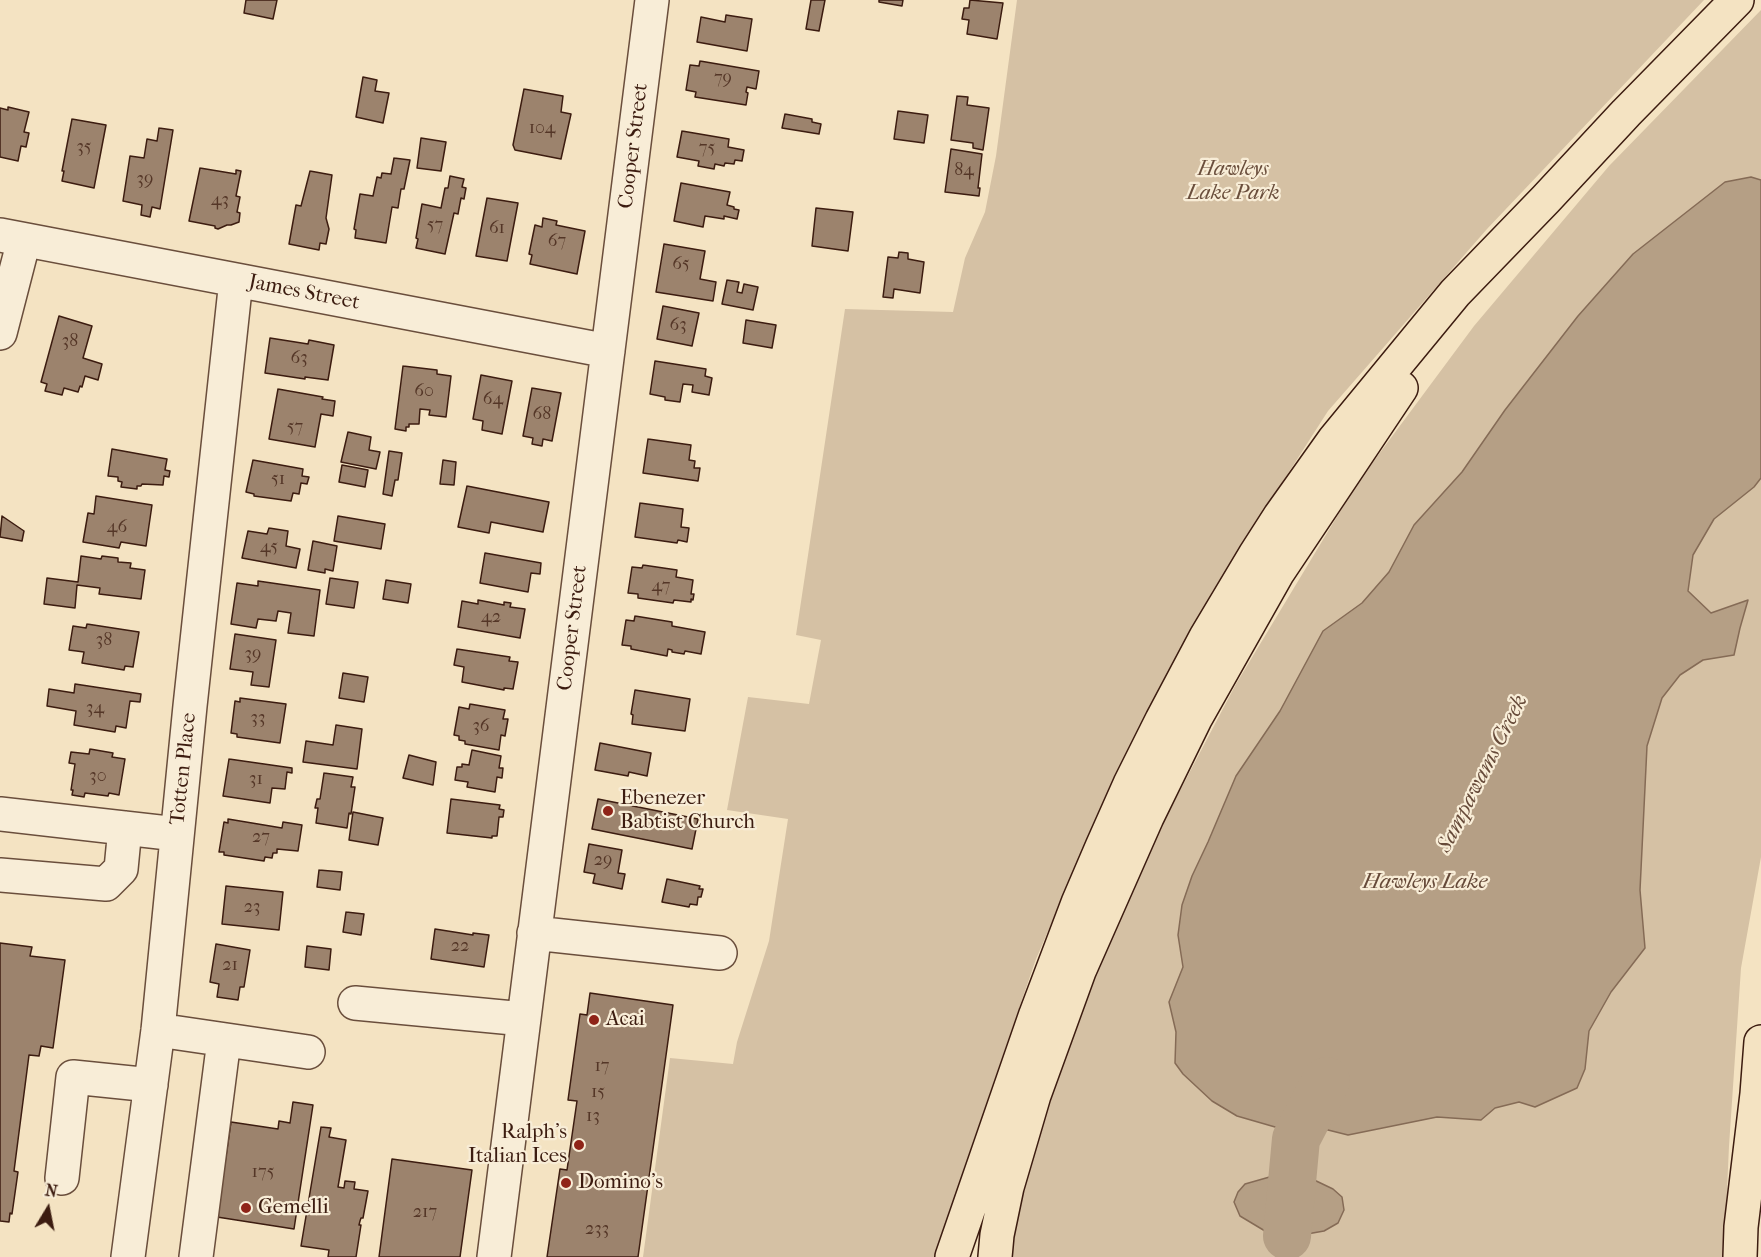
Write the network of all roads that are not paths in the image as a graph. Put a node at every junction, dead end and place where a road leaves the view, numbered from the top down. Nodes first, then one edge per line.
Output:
1 (652, 0) edge
2 (1737, 0) edge
3 (1546, 199) junction
4 (12, 238) edge
5 (236, 280) junction
6 (2, 321) edge
7 (608, 351) junction
8 (0, 814) edge
9 (125, 828) junction
10 (177, 834) junction
11 (0, 875) edge
12 (534, 933) junction
13 (720, 952) dead end
14 (355, 1003) dead end
15 (524, 1018) junction
16 (158, 1030) junction
17 (224, 1040) junction
18 (1761, 1042) edge
19 (308, 1052) dead end
20 (151, 1085) junction
21 (1756, 1094) junction
22 (62, 1178) dead end
23 (128, 1257) edge
24 (196, 1257) edge
25 (494, 1257) edge
26 (952, 1257) edge
27 (995, 1257) edge
28 (1740, 1257) edge
29 (1757, 1257) edge

1 - 7 street, Cooper Street
2 - 3 main road
3 - 26 main road
3 - 27 main road
4 - 5 street, James Street
4 - 6 street
5 - 7 street, James Street
5 - 10 street, Totten Place
7 - 12 street, Cooper Street
8 - 9 street
9 - 10 street
9 - 11 street
10 - 16 street, Totten Place
12 - 13 street
12 - 15 street, Cooper Street
14 - 15 street
15 - 25 street, Cooper Street
16 - 17 street
16 - 20 street, Totten Place
17 - 19 street
17 - 24 street
18 - 21 main road
20 - 22 street
20 - 23 street, Totten Place
21 - 28 main road
21 - 29 main road

